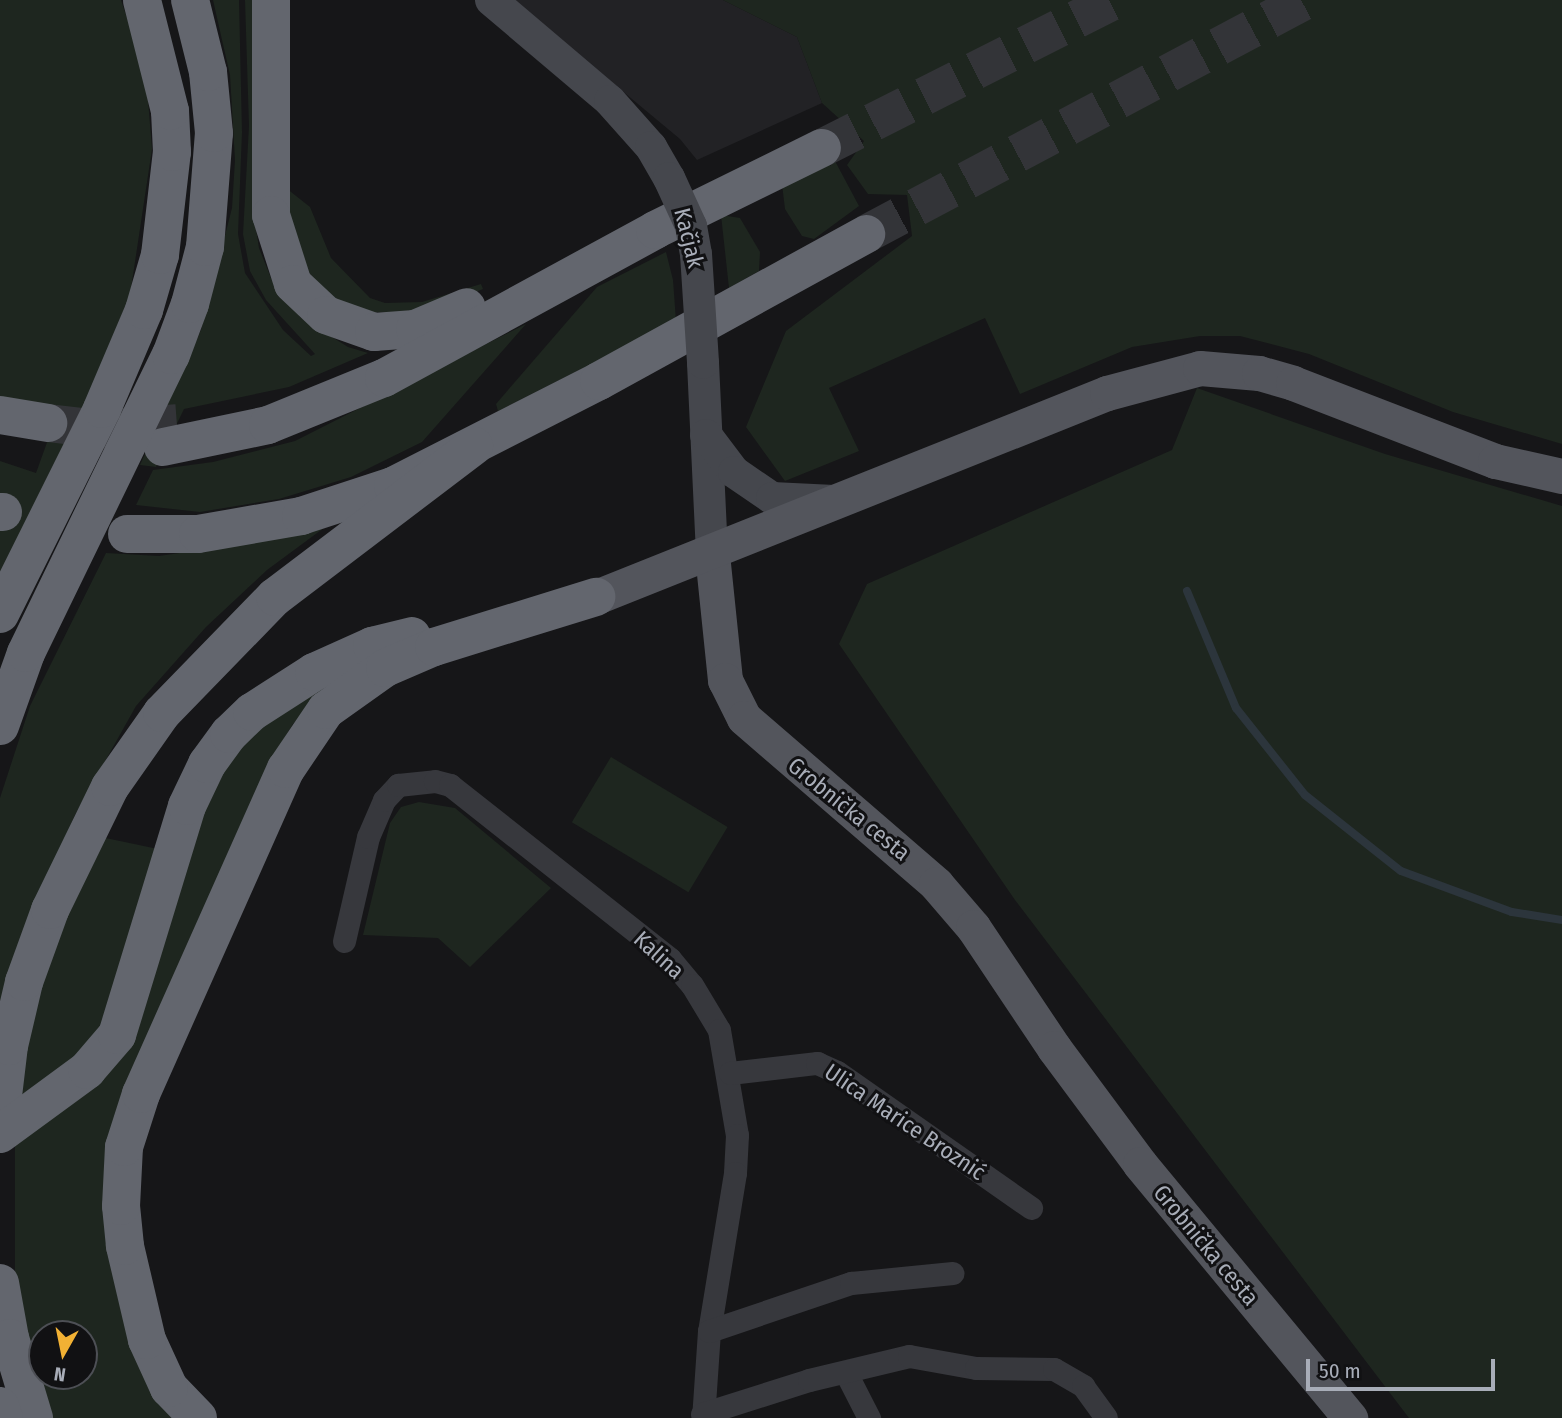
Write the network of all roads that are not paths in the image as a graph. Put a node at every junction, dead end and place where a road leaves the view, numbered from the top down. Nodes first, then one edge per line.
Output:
1 (142, 0) edge
2 (190, 0) edge
3 (271, 0) edge
4 (491, 0) edge
5 (822, 148) tunnel mouth
6 (656, 230) junction
7 (866, 234) tunnel mouth
8 (0, 415) edge
9 (0, 435) edge
10 (170, 435) tunnel mouth
11 (706, 435) junction
12 (474, 446) junction
13 (1562, 476) edge
14 (838, 501) junction
15 (127, 534) dead end
16 (712, 554) junction
17 (596, 597) joint
18 (0, 614) edge
19 (490, 629) junction
20 (0, 726) edge
21 (344, 940) dead end
22 (730, 1073) junction
23 (5, 1126) edge
24 (1031, 1208) dead end
25 (953, 1273) dead end
26 (0, 1283) edge
27 (709, 1331) junction
28 (846, 1373) junction
29 (0, 1406) edge
30 (702, 1416) edge
31 (4, 1418) edge
32 (34, 1418) edge
33 (198, 1418) edge
34 (869, 1418) edge
35 (1106, 1418) edge
36 (1350, 1418) edge

1 - 18 highway
2 - 20 highway
3 - 6 highway
4 - 11 main road, Kačjak, bridge
5 - 6 highway
6 - 10 highway
7 - 12 highway
8 - 9 highway
11 - 14 main road
11 - 16 main road, Kačjak
12 - 15 highway
12 - 23 highway
13 - 14 main road
14 - 16 main road
16 - 17 main road
16 - 36 main road, Grobnička cesta
17 - 19 highway
19 - 23 highway
19 - 33 highway
21 - 22 street, Kalina
22 - 24 street, Ulica Marice Broznić
22 - 27 street, Kalina
25 - 27 street
26 - 32 highway
27 - 30 street, Kalina
28 - 30 street
28 - 34 street
28 - 35 street
29 - 31 highway

